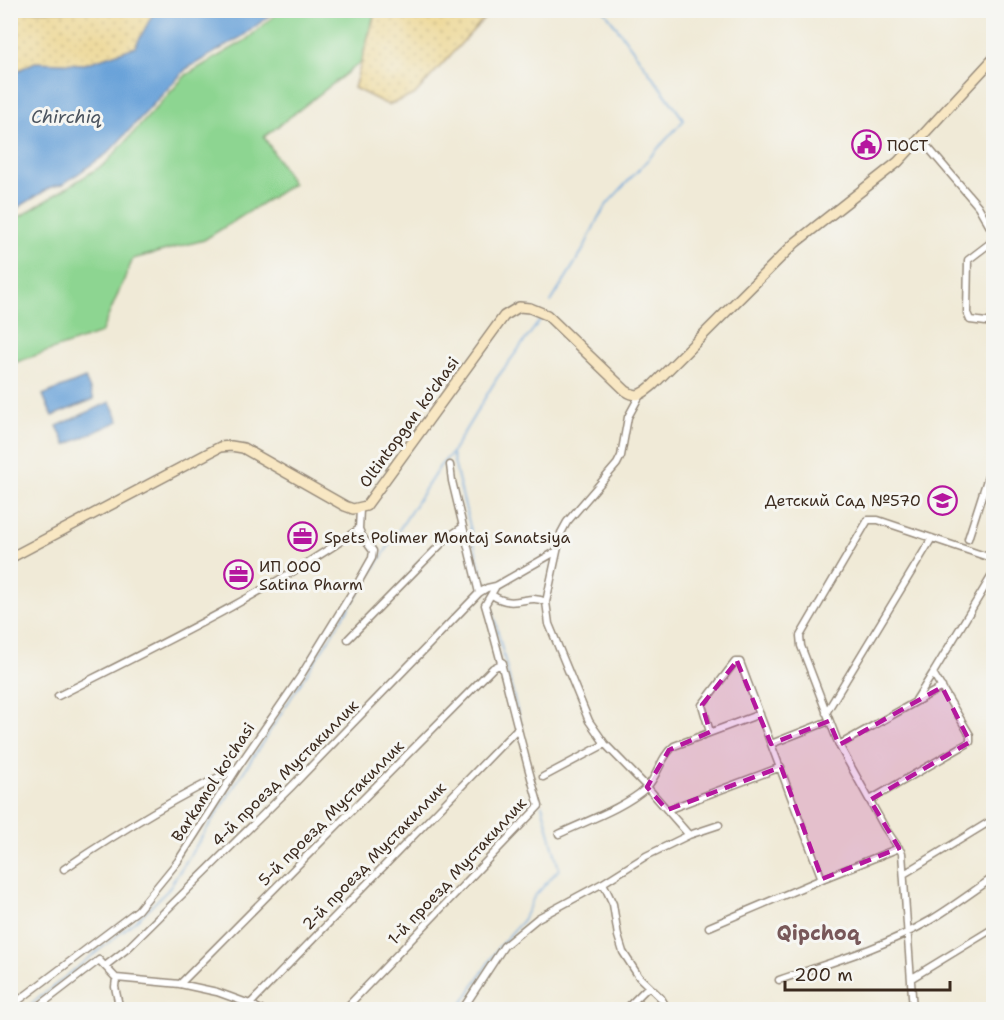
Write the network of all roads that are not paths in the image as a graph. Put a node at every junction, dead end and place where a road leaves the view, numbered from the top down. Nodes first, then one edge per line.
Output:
1 (993, 58) edge
2 (920, 138) junction
3 (993, 236) edge
4 (993, 323) edge
5 (640, 395) junction
6 (993, 462) edge
7 (450, 465) dead end
8 (360, 509) junction
9 (463, 527) junction
10 (359, 529) junction
11 (932, 538) junction
12 (968, 539) dead end
13 (557, 551) junction
14 (10, 558) edge
15 (993, 559) edge
16 (993, 572) edge
17 (496, 586) junction
18 (478, 595) junction
19 (492, 595) junction
20 (546, 602) junction
21 (485, 605) junction
22 (348, 639) dead end
23 (503, 663) junction
24 (933, 672) junction
25 (942, 687) junction
26 (58, 696) dead end
27 (915, 703) junction
28 (826, 713) junction
29 (760, 714) junction
30 (829, 721) junction
31 (518, 728) junction
32 (710, 732) junction
33 (605, 744) junction
34 (771, 744) junction
35 (840, 745) junction
36 (238, 767) junction
37 (781, 767) junction
38 (543, 777) dead end
39 (647, 788) junction
40 (870, 800) junction
41 (667, 810) junction
42 (993, 819) edge
43 (719, 825) dead end
44 (559, 834) dead end
45 (689, 835) junction
46 (900, 848) junction
47 (64, 869) dead end
48 (904, 874) junction
49 (993, 877) edge
50 (822, 879) junction
51 (603, 883) junction
52 (709, 927) dead end
53 (993, 928) edge
54 (907, 932) junction
55 (105, 966) junction
56 (116, 978) junction
57 (912, 978) junction
58 (779, 980) dead end
59 (180, 984) junction
60 (648, 987) junction
61 (250, 1004) junction
62 (10, 1007) edge
63 (34, 1010) edge
64 (120, 1010) edge
65 (261, 1010) edge
66 (344, 1010) edge
67 (462, 1010) edge
68 (625, 1010) edge
69 (668, 1010) edge
70 (913, 1010) edge

1 - 2 street
2 - 3 street
2 - 5 street
3 - 4 street
5 - 8 street, Oltintopgan ko'chasi
5 - 13 street
6 - 12 street
7 - 9 street
8 - 10 street
8 - 14 street, Oltintopgan ko'chasi
9 - 18 street
9 - 22 street
10 - 26 street
10 - 36 street, Barkamol ko'chasi
11 - 15 street
11 - 28 street
11 - 28 street
13 - 17 street
13 - 20 street
16 - 24 street
17 - 18 street
17 - 19 street
18 - 21 street
18 - 55 street, 4-й проезд Мустакиллик
19 - 20 street
19 - 21 street
20 - 33 street
21 - 23 street, 1-й проезд Мустакиллик
23 - 31 street, 1-й проезд Мустакиллик
23 - 59 street, 5-й проезд Мустакиллик
24 - 25 street
24 - 27 street
25 - 27 street
25 - 40 street
27 - 35 street
28 - 30 street
29 - 32 street
29 - 32 street
29 - 34 street
30 - 34 street
30 - 35 street
31 - 61 street, 2-й проезд Мустакиллик
31 - 66 street, 1-й проезд Мустакиллик
32 - 39 street
33 - 38 street
33 - 39 street
34 - 37 street
35 - 40 street
36 - 47 street
36 - 62 street, Barkamol ko'chasi
37 - 41 street
37 - 50 street
39 - 41 street
39 - 44 street
40 - 46 street
41 - 45 street
42 - 48 street
43 - 45 street
45 - 51 street
46 - 48 street
46 - 50 street
48 - 54 street
49 - 54 street
50 - 52 street
51 - 60 street
51 - 67 street
53 - 57 street
54 - 57 street
54 - 58 street
55 - 56 street
55 - 63 street, 4-й проезд Мустакиллик
56 - 59 street
56 - 64 street
57 - 70 street
59 - 61 street
60 - 68 street
60 - 69 street
61 - 65 street

